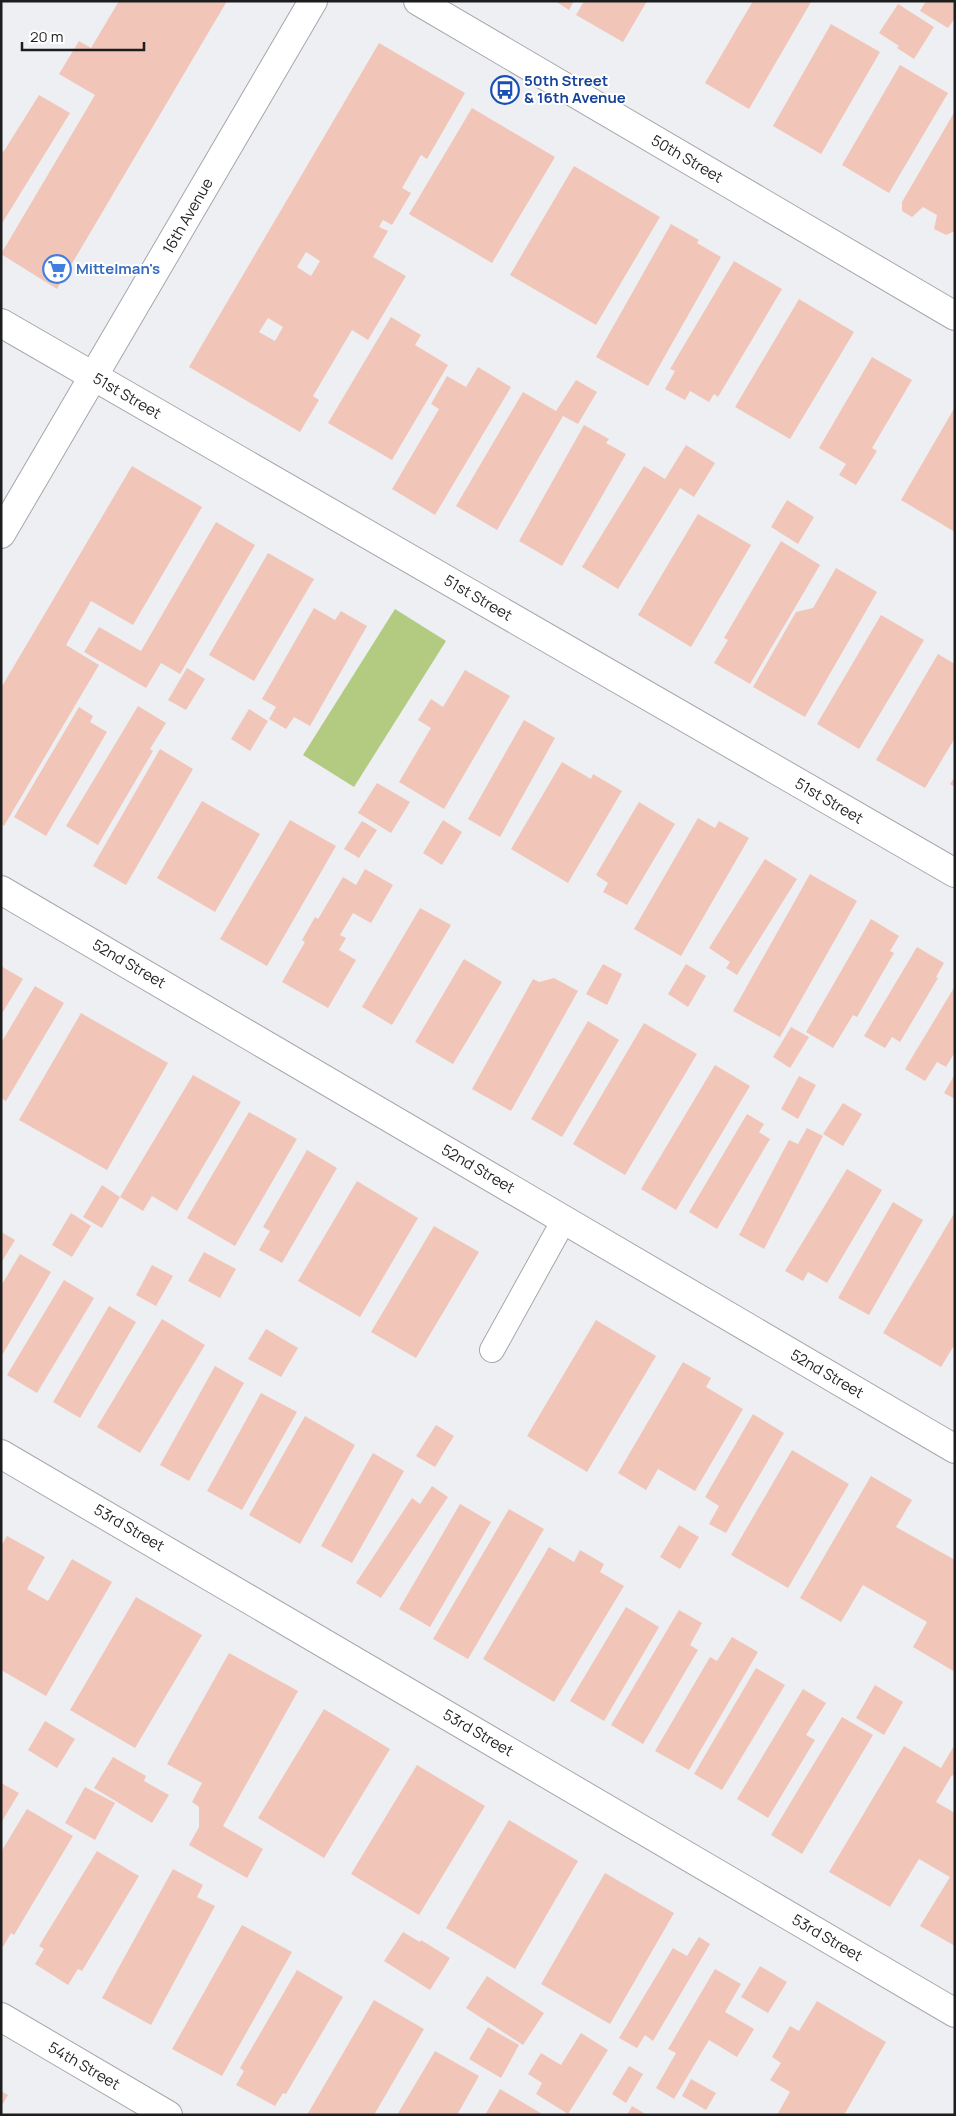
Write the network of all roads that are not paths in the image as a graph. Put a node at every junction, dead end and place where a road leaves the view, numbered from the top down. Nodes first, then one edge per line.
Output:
1 (313, 1) edge
2 (418, 1) edge
3 (955, 316) edge
4 (1, 323) edge
5 (94, 377) junction
6 (1, 534) edge
7 (955, 873) edge
8 (1, 890) edge
9 (564, 1220) junction
10 (492, 1350) dead end
11 (955, 1449) edge
12 (1, 1454) edge
13 (955, 2013) edge
14 (1, 2017) edge
15 (168, 2115) edge

1 - 5 street, 16th Avenue
2 - 3 street, 50th Street
4 - 5 street, 51st Street
5 - 6 street, 16th Avenue
5 - 7 street, 51st Street
8 - 9 street, 52nd Street
9 - 10 lane
9 - 11 street, 52nd Street
12 - 13 street, 53rd Street
14 - 15 street, 54th Street

